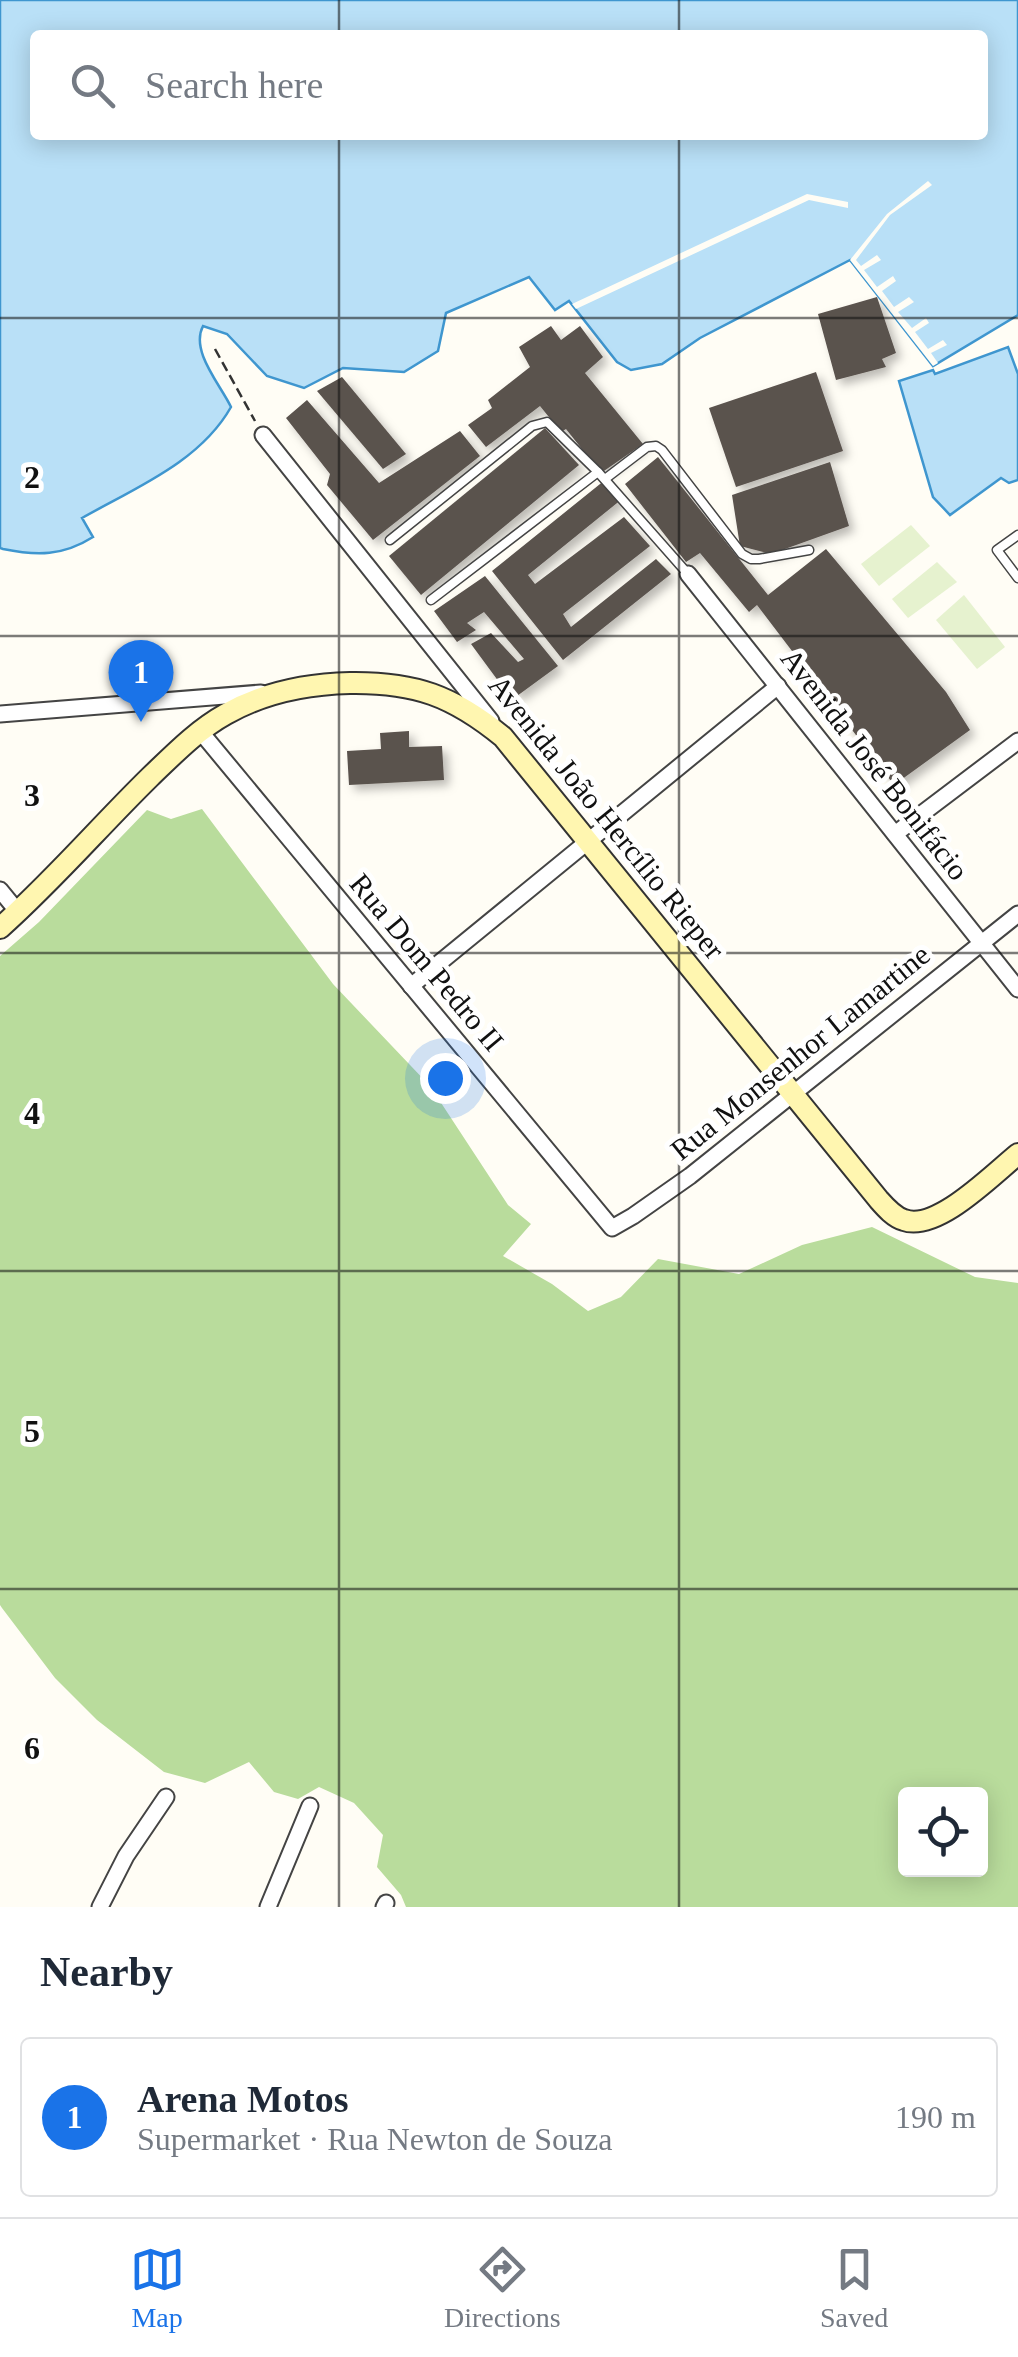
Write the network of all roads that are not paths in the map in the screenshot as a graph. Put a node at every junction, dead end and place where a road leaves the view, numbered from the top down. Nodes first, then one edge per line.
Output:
1 (263, 435) road end
2 (602, 476) junction
3 (1018, 535) edge
4 (390, 540) dead end
5 (809, 550) dead end
6 (688, 574) joint
7 (1018, 578) edge
8 (431, 600) dead end
9 (778, 686) junction
10 (280, 692) junction
11 (0, 714) edge
12 (200, 732) junction
13 (503, 737) junction
14 (1018, 741) edge
15 (895, 834) junction
16 (588, 841) junction
17 (0, 890) edge
18 (18, 912) junction
19 (1018, 914) edge
20 (0, 928) edge
21 (982, 943) junction
22 (412, 986) junction
23 (1018, 989) edge
24 (792, 1094) junction
25 (1017, 1156) edge
26 (612, 1228) joint
27 (166, 1797) dead end
28 (310, 1806) dead end
29 (100, 1907) edge
30 (268, 1907) edge

1 - 13 street, Avenida João Hercílio Rieper
2 - 4 lane
2 - 5 lane
2 - 6 lane
2 - 8 lane
3 - 7 lane
6 - 9 street, Avenida José Bonifácio
9 - 15 street, Avenida José Bonifácio
9 - 16 street
10 - 11 street
10 - 12 main road
10 - 13 main road
12 - 18 main road
12 - 22 street, Rua Dom Pedro II
13 - 16 main road, Avenida João Hercílio Rieper
14 - 15 street
15 - 21 street, Avenida José Bonifácio
16 - 22 street
16 - 24 main road, Avenida João Hercílio Rieper
17 - 18 street
18 - 20 main road
19 - 21 street, Rua Monsenhor Lamartine
21 - 23 street, Avenida José Bonifácio
21 - 24 street, Rua Monsenhor Lamartine
22 - 26 street, Rua Dom Pedro II
24 - 25 main road, Avenida João Hercílio Rieper
24 - 26 street, Rua Monsenhor Lamartine
27 - 29 street
28 - 30 street

